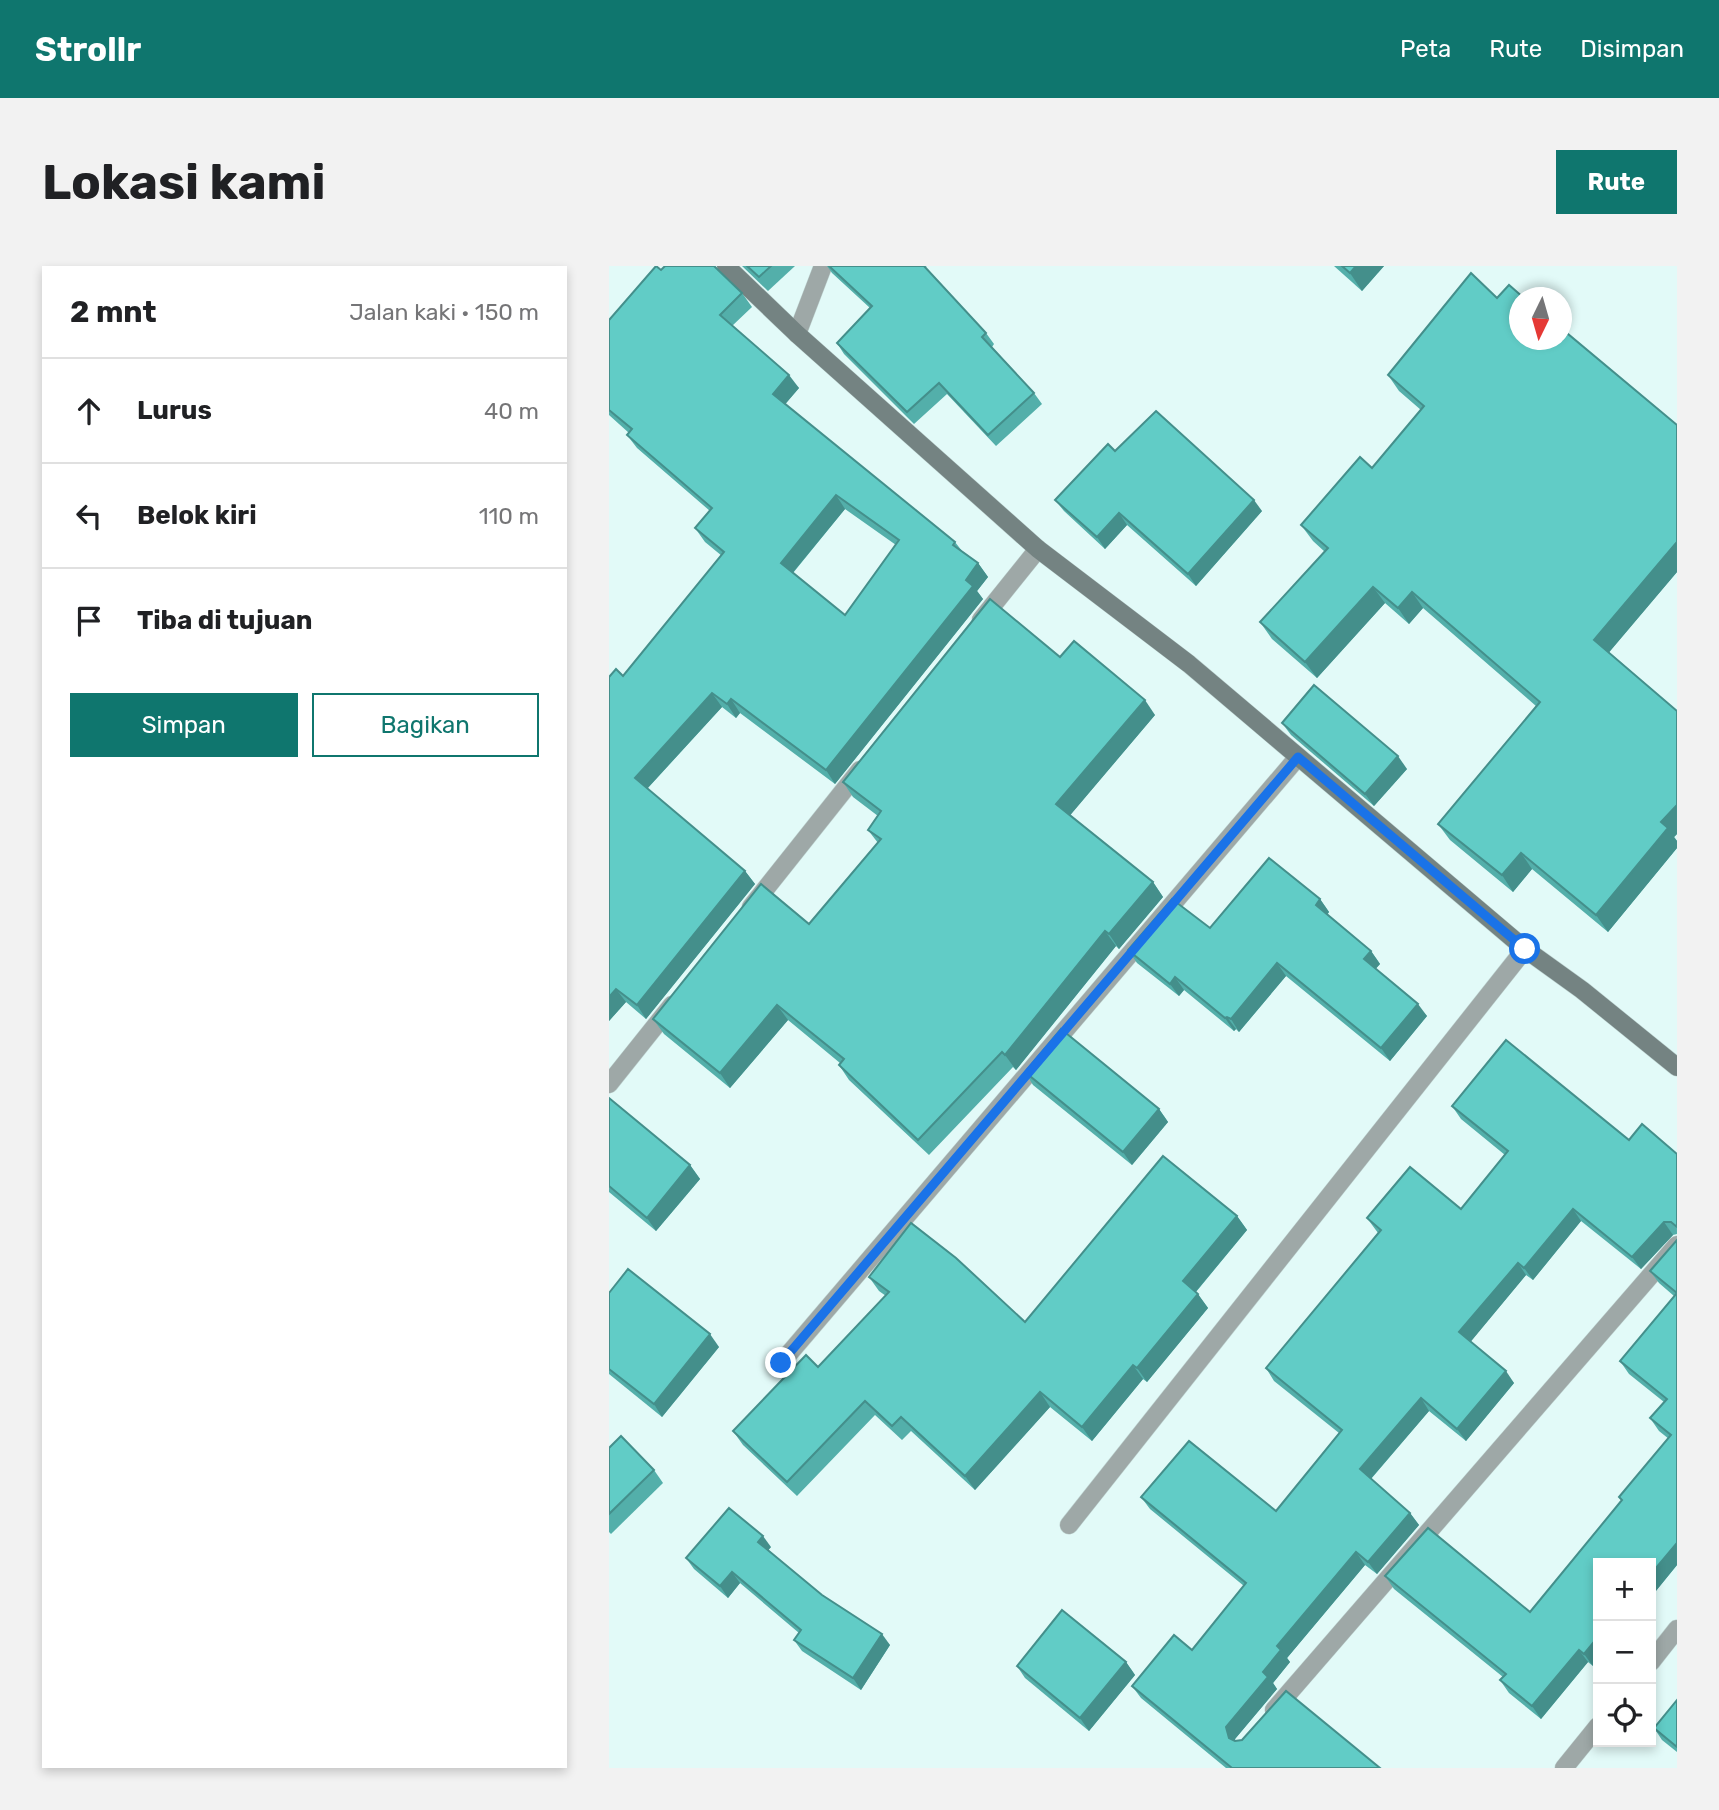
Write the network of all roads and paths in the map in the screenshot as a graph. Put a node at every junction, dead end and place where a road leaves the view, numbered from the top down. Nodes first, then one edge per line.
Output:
1 (726, 266) edge
2 (823, 266) edge
3 (797, 334) junction
4 (1038, 549) junction
5 (968, 636) edge
6 (871, 756) edge
7 (1298, 757) junction
8 (740, 920) edge
9 (1525, 949) junction
10 (679, 996) edge
11 (1677, 1068) edge
12 (609, 1084) edge
13 (1677, 1245) edge
14 (781, 1363) dead end
15 (1069, 1525) dead end
16 (1677, 1629) edge
17 (1656, 1656) edge
18 (1264, 1722) edge
19 (1593, 1732) edge
20 (1565, 1768) edge

1 - 3 street
2 - 3 street
3 - 4 street
4 - 5 street
4 - 7 street
6 - 8 street
7 - 9 street
7 - 14 street
9 - 11 street
9 - 15 street
10 - 12 street
13 - 18 street
16 - 17 street
19 - 20 street

